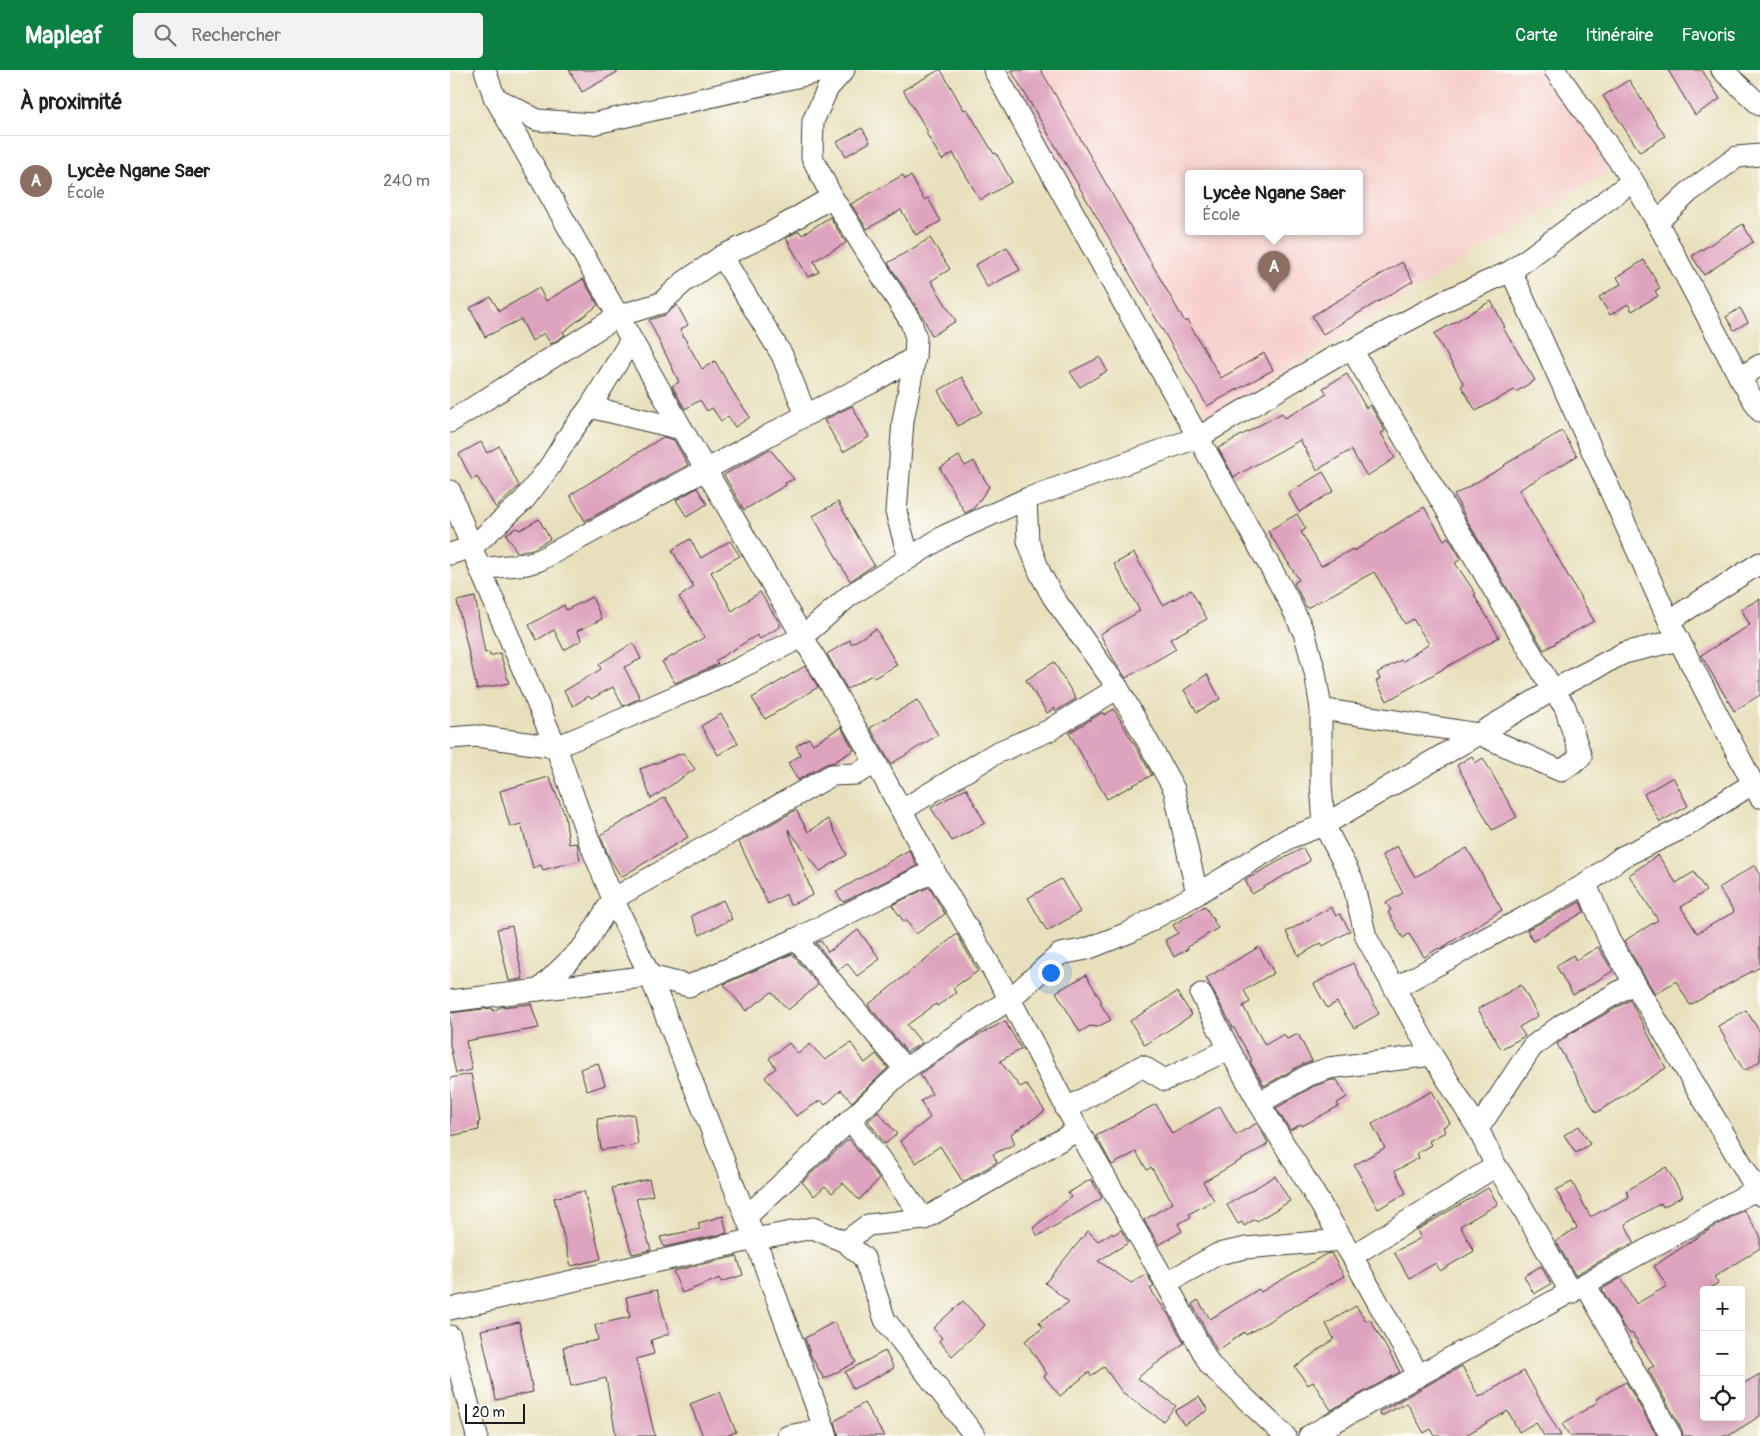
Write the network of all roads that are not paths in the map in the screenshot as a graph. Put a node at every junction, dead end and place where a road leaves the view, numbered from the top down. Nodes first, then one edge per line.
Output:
1 (485, 70) edge
2 (827, 70) edge
3 (844, 70) edge
4 (994, 70) edge
5 (1555, 70) edge
6 (1722, 70) edge
7 (494, 96) junction
8 (1760, 105) edge
9 (1760, 155) edge
10 (1633, 181) junction
11 (832, 197) junction
12 (1657, 222) junction
13 (722, 256) junction
14 (1511, 271) junction
15 (618, 316) junction
16 (631, 340) junction
17 (1352, 350) junction
18 (915, 357) junction
19 (1760, 365) edge
20 (1740, 378) junction
21 (590, 407) junction
22 (1760, 411) edge
23 (806, 415) junction
24 (450, 422) edge
25 (682, 429) junction
26 (1199, 438) junction
27 (705, 469) junction
28 (450, 491) edge
29 (1026, 500) junction
30 (472, 547) junction
31 (450, 554) edge
32 (909, 558) junction
33 (1760, 563) edge
34 (480, 569) junction
35 (1669, 621) junction
36 (802, 637) junction
37 (1679, 640) junction
38 (1118, 688) junction
39 (1553, 690) junction
40 (1321, 709) junction
41 (1479, 734) junction
42 (450, 738) edge
43 (556, 747) junction
44 (876, 763) junction
45 (1756, 790) edge
46 (902, 810) junction
47 (1324, 825) junction
48 (934, 871) junction
49 (1586, 884) junction
50 (1197, 894) junction
51 (613, 898) junction
52 (796, 939) junction
53 (650, 976) junction
54 (1634, 984) junction
55 (1395, 988) junction
56 (538, 990) junction
57 (1201, 994) dead end
58 (1010, 999) junction
59 (450, 1001) edge
60 (1229, 1049) junction
61 (1432, 1055) junction
62 (906, 1070) junction
63 (1259, 1103) junction
64 (1066, 1109) junction
65 (851, 1120) junction
66 (1478, 1129) junction
67 (1078, 1130) junction
68 (1496, 1166) junction
69 (1758, 1192) edge
70 (746, 1216) junction
71 (924, 1219) junction
72 (755, 1239) junction
73 (845, 1242) junction
74 (1347, 1248) junction
75 (1166, 1283) junction
76 (1578, 1289) junction
77 (450, 1309) edge
78 (450, 1336) edge
79 (1419, 1376) junction
80 (826, 1432) edge
81 (477, 1436) edge
82 (788, 1436) edge
83 (975, 1436) edge
84 (1284, 1436) edge
85 (1309, 1436) edge
86 (1671, 1436) edge

1 - 7 street
2 - 7 street
3 - 11 street
4 - 26 street
5 - 10 street
6 - 8 street
7 - 15 street
9 - 12 street
10 - 12 street
10 - 14 street
11 - 13 street
11 - 18 street
12 - 20 street
13 - 15 street
13 - 23 street
14 - 17 street
14 - 35 street
15 - 16 street
15 - 24 street
16 - 21 street
16 - 25 street
17 - 26 street
17 - 39 street
18 - 23 street
18 - 32 street
19 - 20 street
20 - 22 street
21 - 25 street
21 - 30 street
23 - 27 street
25 - 27 street
26 - 29 street
26 - 40 street
27 - 34 street
27 - 36 street
28 - 30 street
29 - 32 street
29 - 38 street
30 - 31 street
30 - 34 street
32 - 36 street
33 - 35 street
34 - 43 street
35 - 37 street
36 - 43 street
36 - 44 street
37 - 39 street
37 - 45 street
38 - 46 street
38 - 50 street
39 - 41 street
39 - 41 street
40 - 41 street
40 - 47 street
41 - 47 street
42 - 43 street
43 - 51 street
44 - 46 street
44 - 51 street
45 - 49 street
46 - 48 street
47 - 50 street
47 - 55 street
48 - 52 street
48 - 58 street
49 - 54 street
49 - 55 street
50 - 58 street
51 - 53 street
51 - 56 street
52 - 53 street
52 - 62 street
53 - 56 street
53 - 70 street
54 - 66 street
54 - 69 street
55 - 61 street
56 - 59 street
57 - 60 street
58 - 62 street
58 - 64 street
60 - 63 street
60 - 64 street
61 - 63 street
61 - 66 street
62 - 65 street
63 - 74 street
64 - 67 street
65 - 70 street
65 - 71 street
66 - 68 street
67 - 71 street
67 - 75 street
68 - 74 street
68 - 76 street
69 - 76 street
70 - 72 street
71 - 73 street
72 - 73 street
72 - 77 street
72 - 80 street
73 - 83 street
74 - 75 street
74 - 79 street
75 - 84 street
76 - 79 street
76 - 86 street
78 - 81 street
79 - 85 street
80 - 82 street

